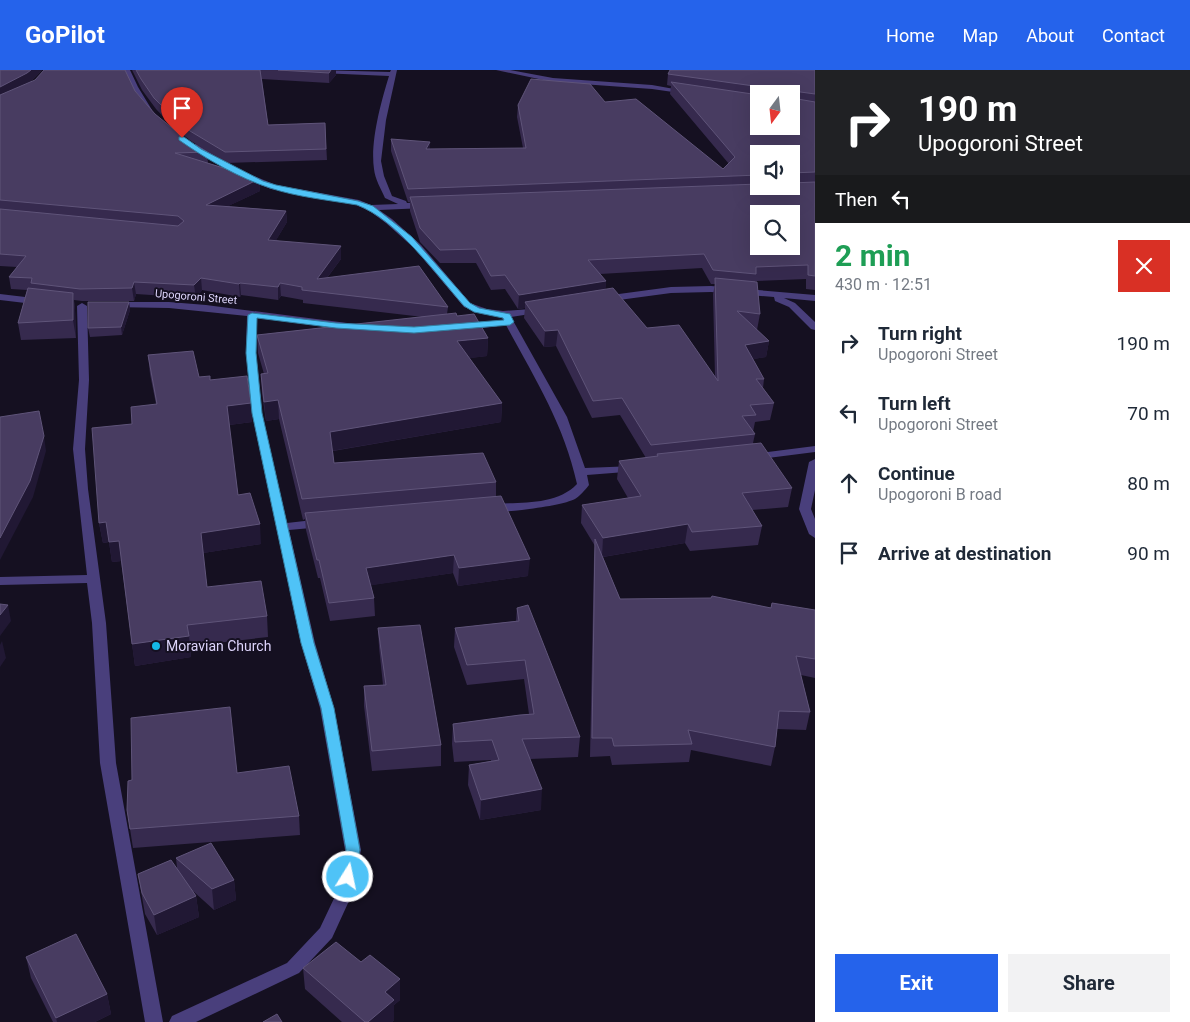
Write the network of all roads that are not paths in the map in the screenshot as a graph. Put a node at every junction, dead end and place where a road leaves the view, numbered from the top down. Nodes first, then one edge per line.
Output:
1 (127, 70) edge
2 (499, 70) edge
3 (308, 71) edge
4 (393, 72) edge
5 (691, 93) edge
6 (156, 117) edge
7 (188, 142) edge
8 (438, 205) edge
9 (410, 206) junction
10 (370, 208) junction
11 (766, 294) junction
12 (0, 297) edge
13 (815, 298) edge
14 (594, 300) edge
15 (53, 303) edge
16 (551, 309) edge
17 (252, 315) junction
18 (508, 319) junction
19 (365, 327) edge
20 (815, 327) edge
21 (456, 328) edge
22 (815, 448) edge
23 (738, 458) edge
24 (815, 462) edge
25 (644, 468) edge
26 (581, 472) junction
27 (478, 509) edge
28 (331, 523) edge
29 (282, 527) junction
30 (815, 534) edge
31 (94, 579) junction
32 (0, 581) edge
33 (154, 1022) edge
34 (178, 1022) edge

1 - 6 street
2 - 5 street
3 - 4 street
4 - 9 street
7 - 10 street
8 - 9 street
9 - 10 street
10 - 18 street
11 - 13 street
11 - 14 street
11 - 20 street
12 - 15 street
16 - 18 street
17 - 19 street, Upogoroni Street
17 - 29 street
17 - 31 street, Upogoroni Street
18 - 21 street
18 - 26 street
22 - 23 street
24 - 30 street
25 - 26 street
26 - 27 street
28 - 29 street
29 - 34 street
31 - 32 street
31 - 33 street

